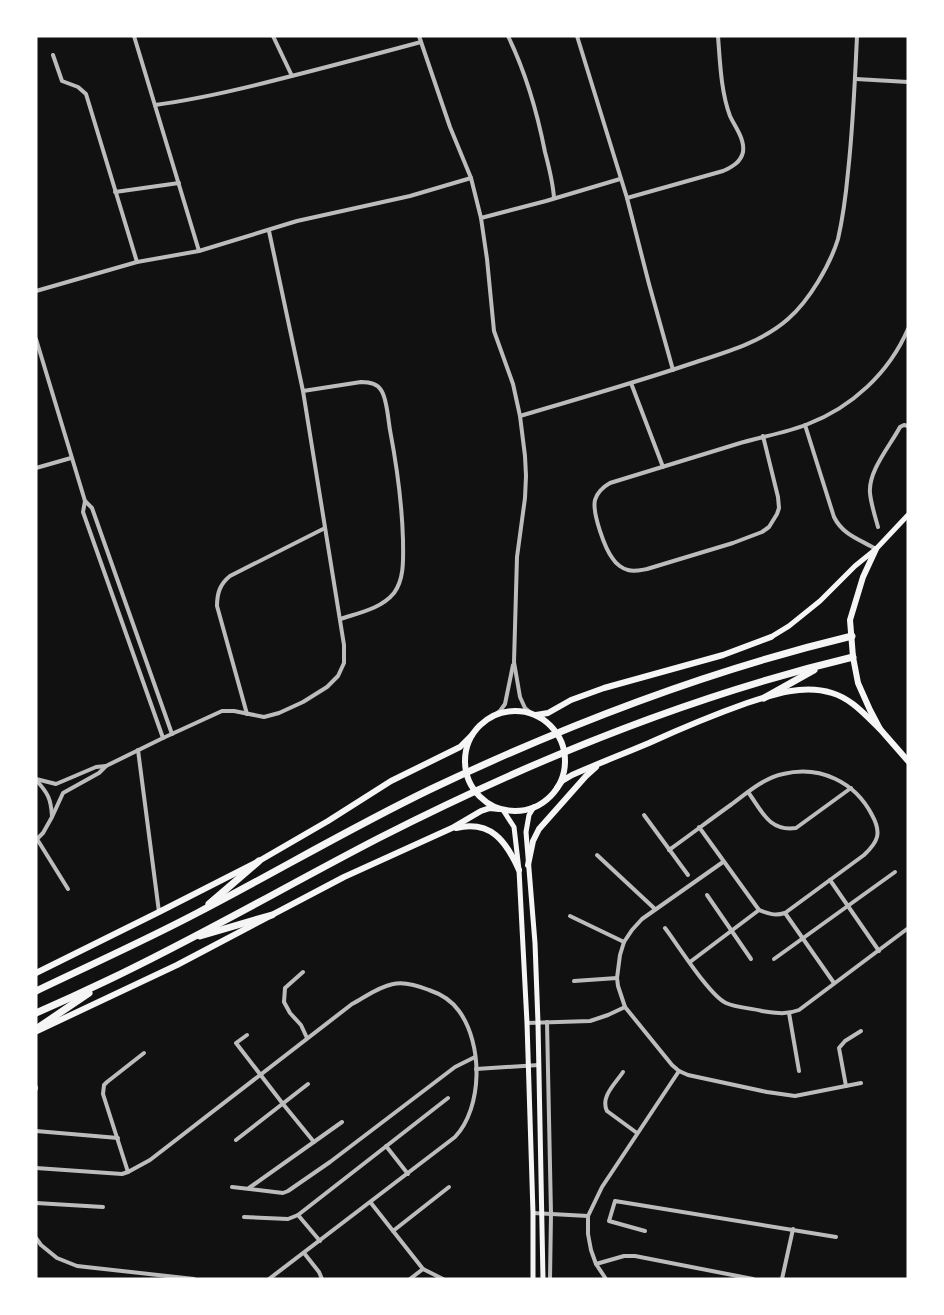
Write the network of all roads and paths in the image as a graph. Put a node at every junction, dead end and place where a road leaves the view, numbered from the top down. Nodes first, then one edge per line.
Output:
1 (134, 36) edge
2 (273, 36) edge
3 (419, 36) edge
4 (508, 36) edge
5 (577, 36) edge
6 (718, 36) edge
7 (857, 36) edge
8 (421, 42) junction
9 (53, 55) dead end
10 (292, 76) junction
11 (855, 78) junction
12 (908, 82) edge
13 (155, 105) junction
14 (471, 178) junction
15 (620, 179) junction
16 (179, 183) junction
17 (115, 192) junction
18 (554, 198) junction
19 (627, 198) junction
20 (481, 218) junction
21 (269, 231) junction
22 (199, 251) junction
23 (137, 262) junction
24 (36, 291) edge
25 (908, 329) edge
26 (36, 339) edge
27 (673, 370) junction
28 (631, 383) junction
29 (303, 391) junction
30 (520, 416) junction
31 (805, 425) junction
32 (908, 426) edge
33 (763, 436) junction
34 (71, 458) junction
35 (663, 467) junction
36 (36, 468) edge
37 (85, 501) junction
38 (908, 515) edge
39 (878, 527) dead end
40 (325, 528) junction
41 (876, 549) junction
42 (109, 556) junction
43 (100, 559) junction
44 (340, 619) junction
45 (852, 636) junction
46 (771, 638) joint
47 (853, 657) junction
48 (514, 662) junction
49 (827, 663) junction
50 (764, 698) junction
51 (247, 714) junction
52 (532, 714) junction
53 (493, 716) junction
54 (880, 729) junction
55 (172, 734) junction
56 (472, 735) junction
57 (163, 738) junction
58 (138, 750) junction
59 (603, 761) junction
60 (908, 761) edge
61 (106, 766) junction
62 (36, 779) edge
63 (557, 788) junction
64 (852, 788) junction
65 (748, 792) junction
66 (534, 807) junction
67 (501, 809) junction
68 (644, 815) dead end
69 (52, 817) junction
70 (699, 827) junction
71 (452, 828) junction
72 (37, 840) edge
73 (669, 850) junction
74 (597, 855) dead end
75 (259, 861) junction
76 (723, 862) junction
77 (528, 865) junction
78 (519, 870) junction
79 (895, 872) dead end
80 (688, 875) dead end
81 (830, 880) junction
82 (68, 889) dead end
83 (707, 895) dead end
84 (848, 906) junction
85 (655, 909) junction
86 (759, 910) junction
87 (159, 912) junction
88 (198, 913) junction
89 (785, 913) junction
90 (272, 915) junction
91 (570, 916) dead end
92 (665, 928) dead end
93 (907, 929) edge
94 (732, 930) junction
95 (802, 939) junction
96 (183, 942) junction
97 (624, 942) junction
98 (879, 951) junction
99 (752, 959) dead end
100 (774, 959) dead end
101 (690, 962) junction
102 (303, 972) dead end
103 (36, 973) edge
104 (617, 978) junction
105 (107, 981) junction
106 (574, 981) dead end
107 (834, 983) junction
108 (36, 991) edge
109 (625, 1007) junction
110 (789, 1013) junction
111 (36, 1014) edge
112 (547, 1022) junction
113 (527, 1023) junction
114 (538, 1023) junction
115 (36, 1030) edge
116 (861, 1031) dead end
117 (247, 1035) dead end
118 (307, 1038) junction
119 (144, 1053) dead end
120 (475, 1057) junction
121 (539, 1065) junction
122 (529, 1066) junction
123 (476, 1070) junction
124 (679, 1071) junction
125 (800, 1071) dead end
126 (623, 1072) dead end
127 (260, 1074) junction
128 (861, 1083) dead end
129 (308, 1084) dead end
130 (846, 1086) junction
131 (448, 1098) dead end
132 (283, 1104) junction
133 (342, 1122) dead end
134 (36, 1131) edge
135 (636, 1133) junction
136 (118, 1138) junction
137 (236, 1140) dead end
138 (314, 1142) junction
139 (386, 1146) junction
140 (36, 1168) edge
141 (128, 1172) junction
142 (408, 1174) junction
143 (232, 1187) dead end
144 (449, 1187) dead end
145 (248, 1189) junction
146 (36, 1203) edge
147 (371, 1203) junction
148 (103, 1207) dead end
149 (533, 1213) junction
150 (542, 1213) junction
151 (551, 1214) junction
152 (298, 1215) junction
153 (588, 1216) junction
154 (243, 1217) dead end
155 (793, 1229) junction
156 (393, 1231) junction
157 (645, 1231) dead end
158 (836, 1237) dead end
159 (36, 1238) edge
160 (320, 1241) junction
161 (304, 1253) junction
162 (596, 1264) junction
163 (423, 1269) junction
164 (194, 1279) edge
165 (269, 1279) edge
166 (322, 1279) edge
167 (410, 1279) edge
168 (443, 1279) edge
169 (533, 1279) edge
170 (543, 1279) edge
171 (550, 1279) edge
172 (606, 1279) edge
173 (753, 1279) edge
174 (783, 1279) edge

1 - 13 street
2 - 10 street
3 - 8 street
4 - 18 street
5 - 15 street
6 - 19 street
7 - 11 street
8 - 10 street
8 - 14 street
9 - 17 street
10 - 13 street
11 - 12 street
11 - 27 street
13 - 16 street
14 - 20 street
14 - 21 street
15 - 18 street
15 - 19 street
16 - 17 street
16 - 22 street
17 - 23 street
18 - 20 street
19 - 27 street
20 - 30 street
21 - 22 street
21 - 29 street
22 - 23 street
23 - 24 street
25 - 31 street
26 - 34 street
27 - 28 street
28 - 30 street
28 - 35 street
29 - 40 street
29 - 44 street
30 - 48 street
31 - 33 street
31 - 41 street
32 - 39 street
33 - 35 street
33 - 35 street
34 - 36 street
34 - 37 street
37 - 42 street
37 - 43 street
38 - 41 main road
40 - 44 street
40 - 51 street
41 - 45 highway
41 - 46 main road
42 - 43 street
42 - 55 street
43 - 57 street
44 - 51 street
45 - 47 highway
45 - 88 highway
46 - 52 highway
47 - 49 highway
47 - 54 highway
48 - 52 street
48 - 53 street
49 - 50 highway
49 - 96 highway
50 - 54 highway
50 - 59 highway
51 - 55 street
52 - 53 highway
52 - 63 highway
53 - 56 highway
54 - 60 highway
55 - 57 street
56 - 67 highway
56 - 75 highway
57 - 58 street
58 - 61 street
58 - 87 street
59 - 63 highway
59 - 77 highway
61 - 62 street
61 - 69 street
62 - 69 street
63 - 66 highway
64 - 65 street
64 - 65 street
64 - 81 street
65 - 70 street
66 - 67 highway
66 - 77 main road
67 - 71 highway
67 - 78 main road
68 - 73 street
69 - 72 street
70 - 73 street
70 - 76 street
71 - 78 highway
71 - 90 highway
72 - 82 street
73 - 80 street
74 - 85 street
75 - 87 highway
75 - 88 highway
76 - 85 street
76 - 86 street
77 - 114 main road
78 - 113 main road
79 - 84 street
81 - 84 street
81 - 89 street
83 - 94 street
84 - 95 street
84 - 98 street
85 - 97 street
86 - 89 street
86 - 94 street
87 - 103 highway
88 - 108 highway
89 - 95 street
90 - 96 highway
90 - 115 highway
91 - 97 street
92 - 101 street
93 - 98 street
94 - 99 street
94 - 101 street
95 - 100 street
95 - 107 street
96 - 105 highway
97 - 104 street
98 - 107 street
101 - 110 street
102 - 118 street
104 - 106 street
104 - 109 street
105 - 111 highway
105 - 115 highway
107 - 110 street
109 - 112 street
109 - 124 street
110 - 125 street
112 - 114 street
112 - 151 street
113 - 114 street
113 - 122 main road
114 - 121 main road
116 - 130 street
117 - 127 street
118 - 120 street
118 - 127 street
119 - 136 street
120 - 123 street
120 - 145 street
121 - 122 street
121 - 150 main road
122 - 123 street
122 - 149 main road
123 - 142 street
124 - 130 street
124 - 135 street
126 - 135 street
127 - 132 street
127 - 141 street
128 - 130 street
129 - 132 street
131 - 139 street
132 - 137 street
132 - 138 street
133 - 138 street
134 - 136 street
135 - 153 street
136 - 141 street
138 - 145 street
139 - 142 street
139 - 152 street
140 - 141 street
142 - 147 street
143 - 145 street
144 - 156 street
146 - 148 street
147 - 156 street
147 - 160 street
149 - 150 street
149 - 169 main road
150 - 151 street
150 - 170 main road
151 - 153 street
151 - 171 street
152 - 154 street
152 - 160 street
153 - 162 street
155 - 157 street
155 - 158 street
155 - 174 street
156 - 163 street
159 - 164 street
160 - 161 street
161 - 165 street
161 - 166 street
162 - 172 street
162 - 173 street
163 - 167 street
163 - 168 street

